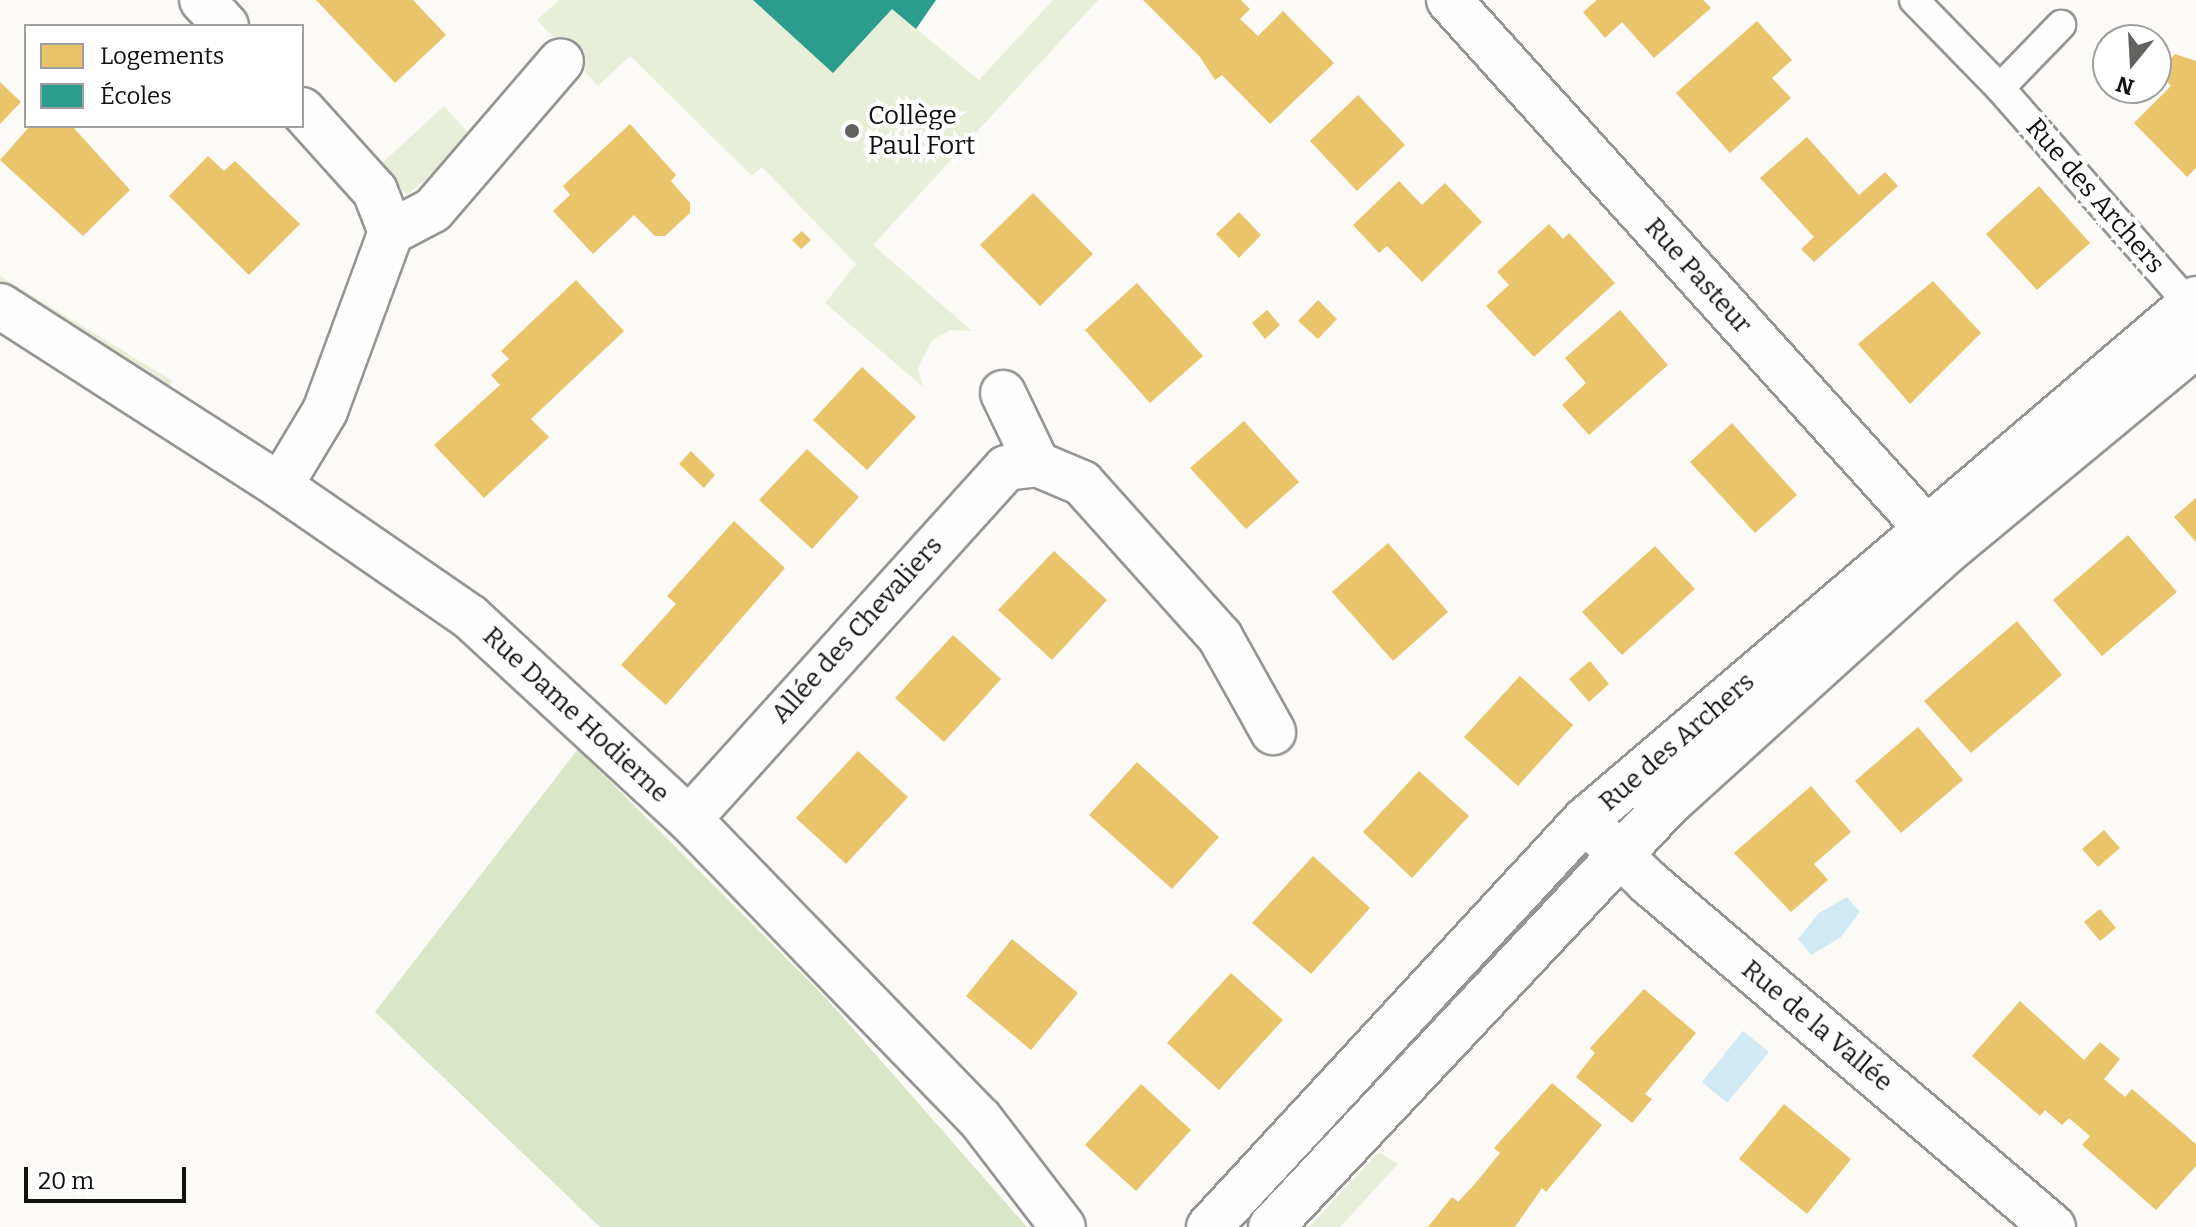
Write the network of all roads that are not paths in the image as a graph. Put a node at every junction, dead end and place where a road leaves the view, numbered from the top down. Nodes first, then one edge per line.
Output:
1 (202, 0) edge
2 (1449, 0) edge
3 (1914, 0) edge
4 (224, 24) edge
5 (2061, 25) dead end
6 (561, 61) dead end
7 (2000, 88) junction
8 (304, 112) edge
9 (391, 232) junction
10 (0, 306) edge
11 (2194, 315) edge
12 (1003, 393) dead end
13 (1037, 464) junction
14 (280, 486) junction
15 (1937, 540) junction
16 (1273, 732) dead end
17 (689, 819) junction
18 (1585, 820) junction
19 (1618, 853) junction
20 (1063, 1227) edge
21 (1209, 1227) edge
22 (1271, 1227) edge
23 (2053, 1227) edge

1 - 4 street
2 - 15 street, Rue Pasteur
3 - 7 lane, Rue des Archers
5 - 7 lane
6 - 9 street
7 - 11 lane, Rue des Archers
8 - 9 street
9 - 14 street
10 - 14 street, Rue Dame Hodierne
11 - 15 street, Rue des Archers
12 - 13 street
13 - 16 street
13 - 17 street, Allée des Chevaliers
14 - 17 street, Rue Dame Hodierne
15 - 18 street, Rue des Archers
15 - 19 street, Rue des Archers
17 - 20 street, Rue Dame Hodierne
18 - 19 street, Rue de la Vallée
18 - 21 street, Rue des Archers
19 - 22 street, Rue des Archers
19 - 23 street, Rue de la Vallée

